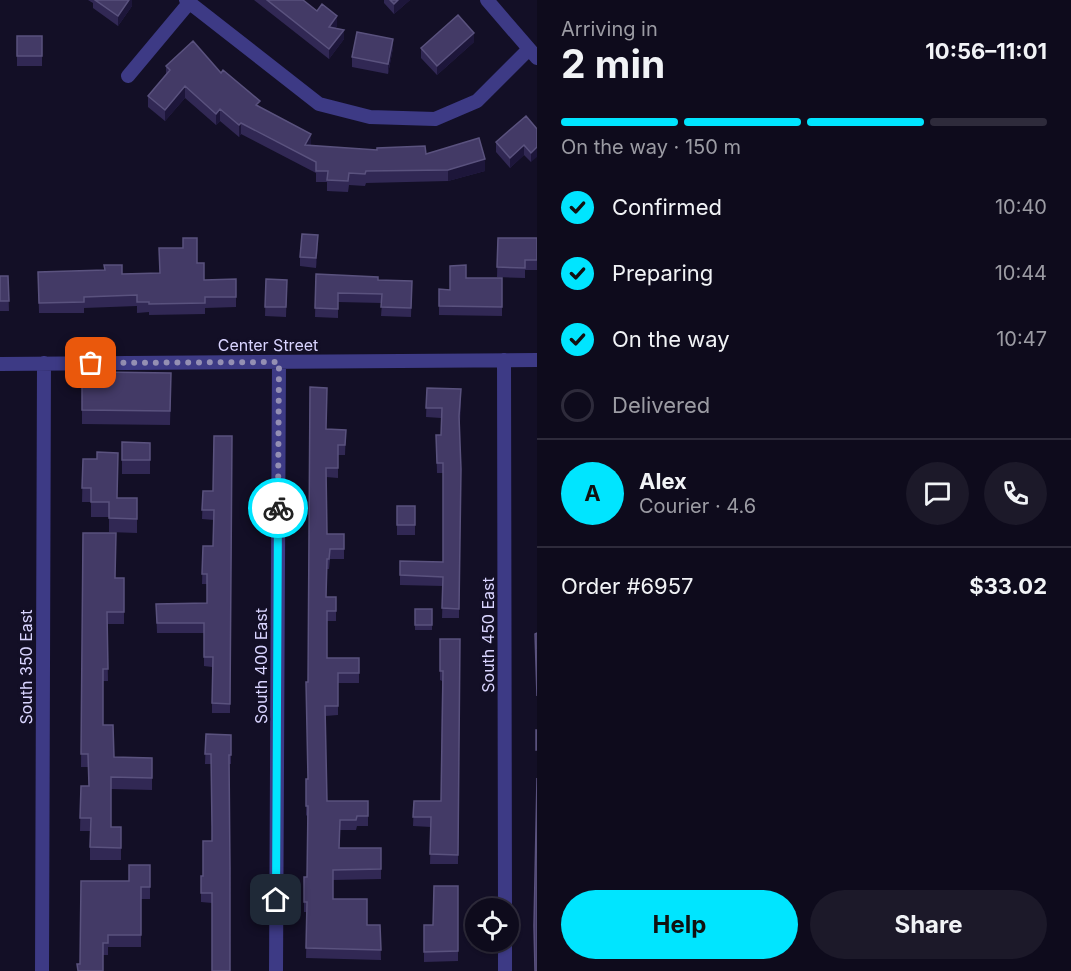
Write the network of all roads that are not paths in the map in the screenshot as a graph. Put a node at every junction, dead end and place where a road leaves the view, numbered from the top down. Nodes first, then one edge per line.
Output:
1 (487, 0) edge
2 (188, 1) edge
3 (533, 53) edge
4 (128, 76) dead end
5 (504, 360) junction
6 (537, 360) edge
7 (279, 362) junction
8 (44, 363) junction
9 (0, 364) edge
10 (505, 898) edge
11 (505, 952) edge
12 (42, 971) edge
13 (276, 971) edge
14 (505, 971) edge

1 - 3 street
2 - 3 street
2 - 4 street
5 - 6 street, Center Street
5 - 7 street, Center Street
5 - 10 street, South 450 East
7 - 8 street, Center Street
7 - 13 street, South 400 East
8 - 9 street, Center Street
8 - 12 street, South 350 East
11 - 14 street

